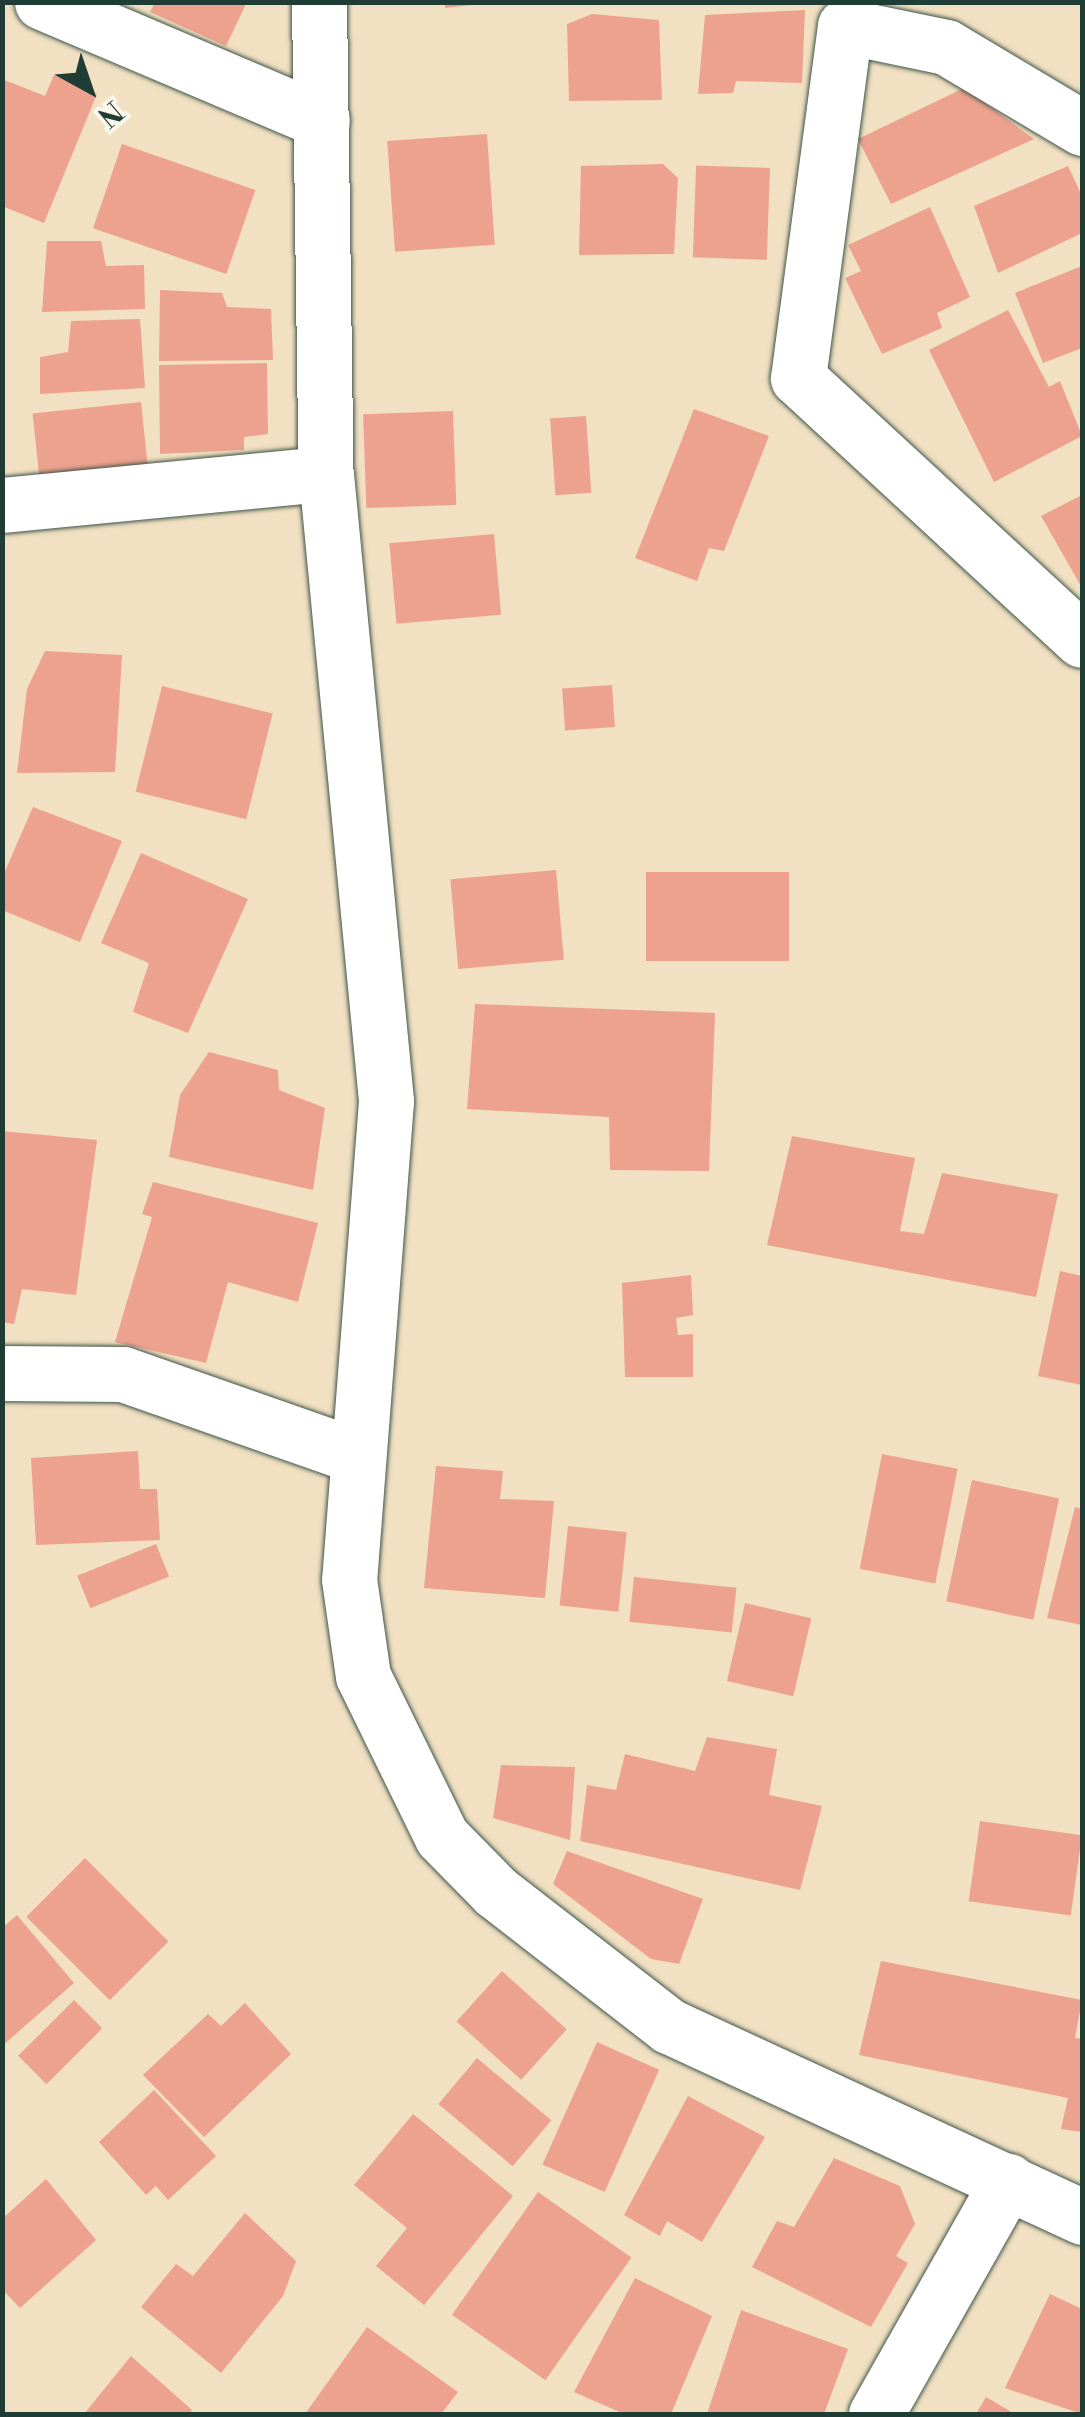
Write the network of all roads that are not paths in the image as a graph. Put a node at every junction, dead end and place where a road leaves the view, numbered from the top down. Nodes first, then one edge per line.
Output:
1 (42, 2) edge
2 (319, 2) edge
3 (322, 121) junction
4 (1082, 128) edge
5 (326, 474) junction
6 (2, 505) edge
7 (1082, 640) edge
8 (2, 1373) edge
9 (354, 1455) junction
10 (1008, 2181) junction
11 (1082, 2218) edge
12 (876, 2414) edge

1 - 3 street
2 - 3 street
3 - 5 street
4 - 7 street
5 - 6 street
5 - 9 street
8 - 9 street
9 - 10 street
10 - 11 street
10 - 12 street

